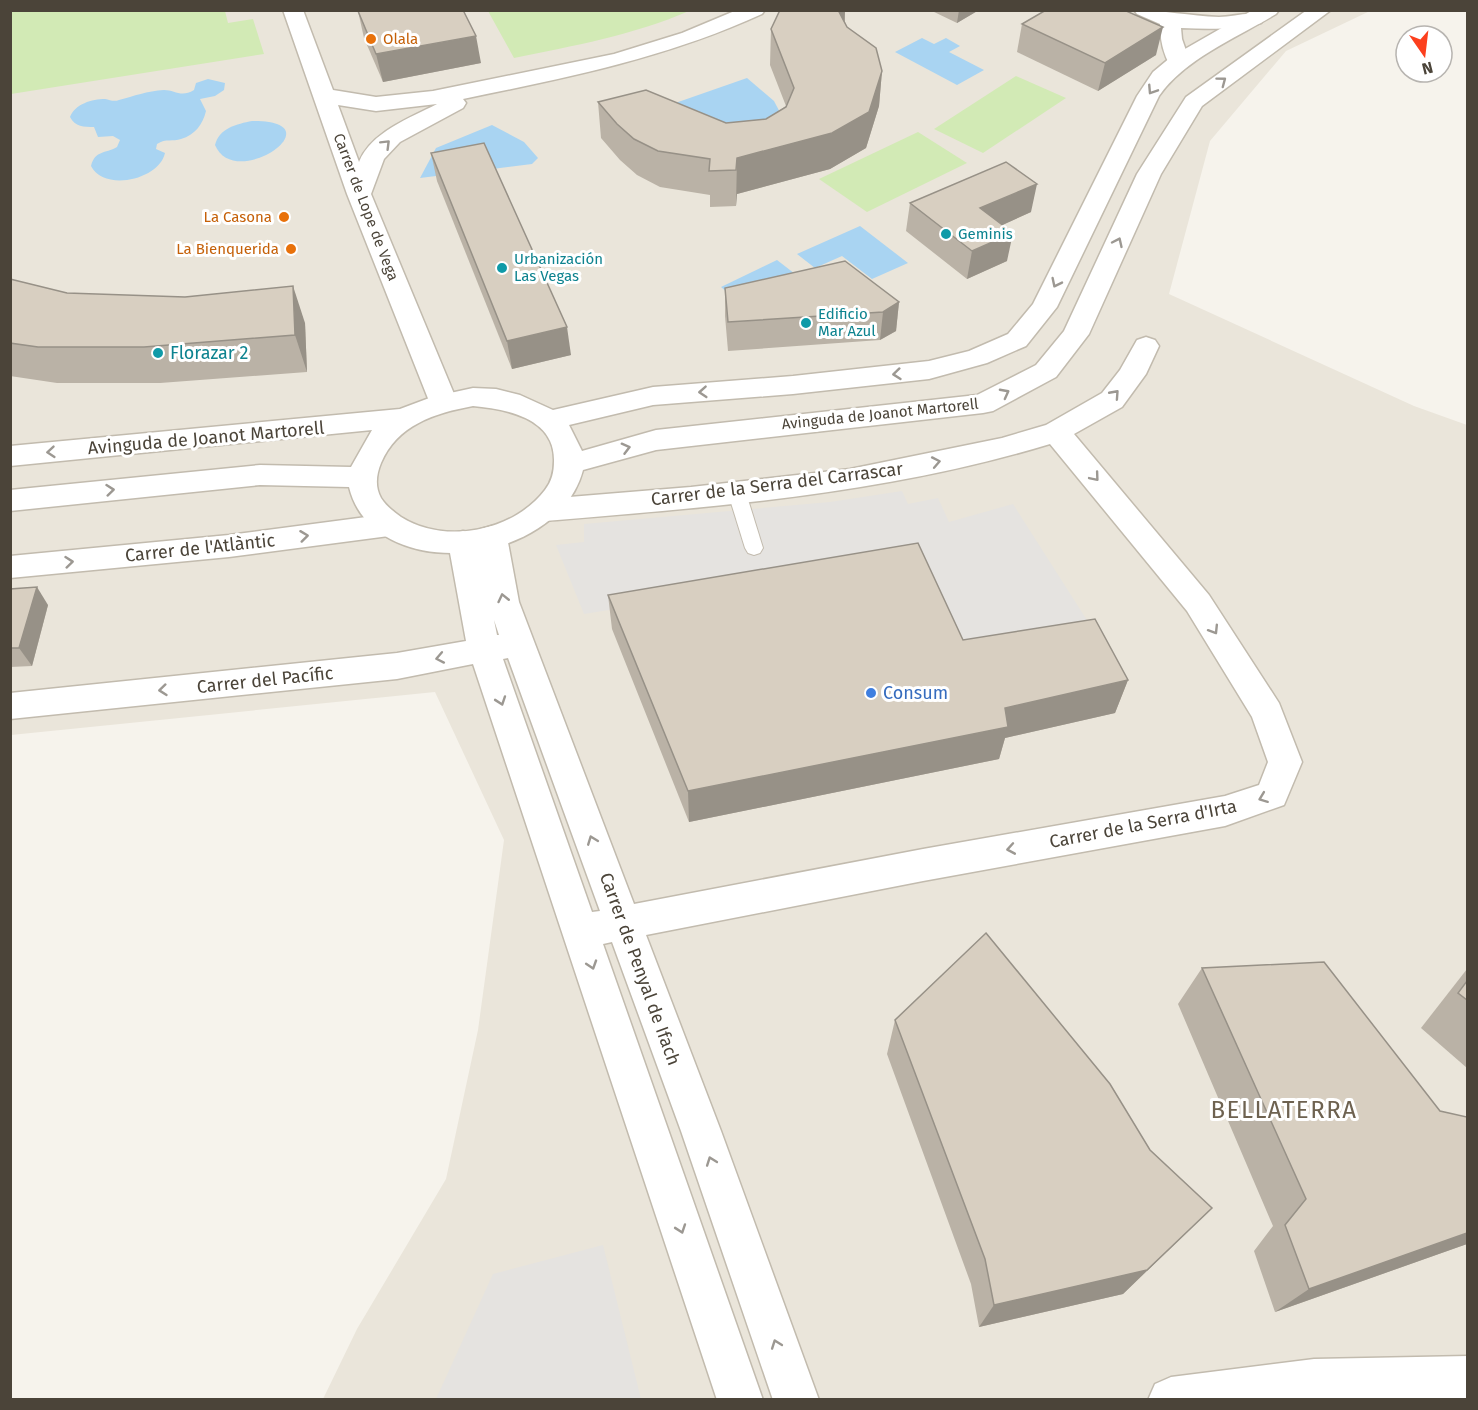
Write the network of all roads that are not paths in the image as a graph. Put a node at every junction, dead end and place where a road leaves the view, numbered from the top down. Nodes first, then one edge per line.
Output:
1 (293, 10) edge
2 (755, 10) edge
3 (1144, 10) edge
4 (1321, 10) edge
5 (1262, 15) edge
6 (1170, 21) junction
7 (1179, 62) junction
8 (515, 82) junction
9 (325, 95) junction
10 (359, 194) junction
11 (1146, 346) dead end
12 (443, 401) junction
13 (402, 418) junction
14 (551, 420) junction
15 (1056, 432) junction
16 (10, 456) edge
17 (570, 464) junction
18 (362, 477) junction
19 (738, 493) junction
20 (10, 501) edge
21 (545, 510) junction
22 (389, 525) junction
23 (478, 540) junction
24 (754, 548) dead end
25 (10, 567) edge
26 (501, 646) junction
27 (10, 706) edge
28 (623, 922) junction
29 (580, 931) junction
30 (1467, 1379) edge
31 (734, 1398) edge
32 (796, 1400) edge
33 (1172, 1400) edge

1 - 9 street, Carrer de Lope de Vega
2 - 8 street
3 - 6 street
17 -> 4 street, Avinguda de Joanot Martorell
5 - 6 street
5 - 7 street
6 - 7 street
7 -> 14 street
8 - 9 street
10 -> 8 street
9 - 10 street, Carrer de Lope de Vega
10 - 12 street, Carrer de Lope de Vega
15 -> 11 street, Carrer de la Serra del Carrascar
12 - 13 street
12 - 14 street
13 -> 16 street, Avinguda de Joanot Martorell
13 - 18 street
14 - 17 street
19 -> 15 street, Carrer de la Serra del Carrascar
15 -> 28 street, Carrer de la Serra d'Irta
17 - 21 street
20 -> 18 street
18 - 22 street
19 - 21 street, Carrer de la Serra del Carrascar
19 - 24 lane
21 - 23 street
22 - 23 street
25 -> 22 street, Carrer de l'Atlàntic
23 - 26 street, Carrer de Penyal de Ifach
26 -> 27 street, Carrer del Pacífic
28 -> 26 street, Carrer de Penyal de Ifach
26 -> 29 street, Carrer de Penyal de Ifach
28 - 29 street, Carrer de la Serra d'Irta
32 -> 28 street, Carrer de Penyal de Ifach
29 -> 31 street, Carrer de Penyal de Ifach
30 - 33 street

